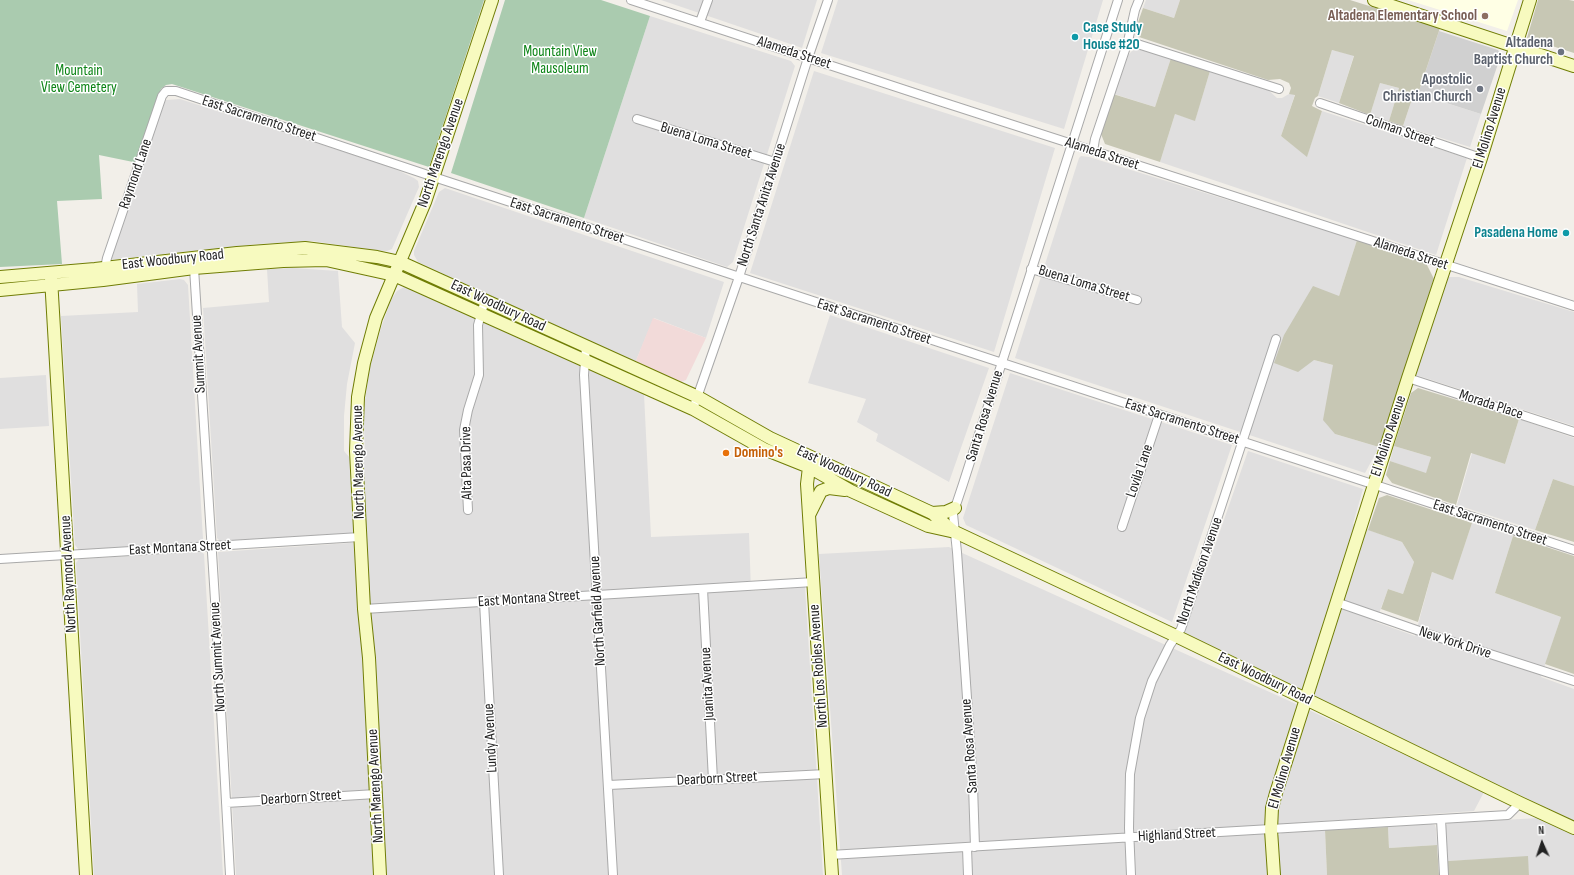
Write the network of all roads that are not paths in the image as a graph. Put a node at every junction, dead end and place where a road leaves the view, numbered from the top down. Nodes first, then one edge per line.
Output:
1 (492, 0) edge
2 (631, 0) edge
3 (708, 0) edge
4 (828, 0) edge
5 (1118, 0) edge
6 (1139, 0) edge
7 (1374, 0) edge
8 (1530, 0) edge
9 (700, 22) junction
10 (1128, 40) junction
11 (1515, 46) junction
12 (808, 58) junction
13 (1574, 66) edge
14 (1279, 89) dead end
15 (176, 91) joint
16 (1320, 103) dead end
17 (636, 119) dead end
18 (1073, 144) junction
19 (1093, 151) junction
20 (1481, 158) junction
21 (775, 162) junction
22 (434, 177) junction
23 (400, 262) junction
24 (1445, 265) junction
25 (105, 268) junction
26 (194, 268) junction
27 (1032, 269) junction
28 (50, 273) junction
29 (394, 275) junction
30 (0, 277) edge
31 (739, 277) junction
32 (52, 286) junction
33 (0, 290) edge
34 (484, 300) junction
35 (1137, 300) dead end
36 (1574, 306) edge
37 (481, 314) junction
38 (1276, 338) dead end
39 (586, 347) junction
40 (585, 360) junction
41 (1001, 363) junction
42 (1408, 378) junction
43 (698, 397) junction
44 (693, 409) junction
45 (1159, 415) junction
46 (746, 425) junction
47 (1574, 432) edge
48 (741, 436) junction
49 (204, 440) joint
50 (1243, 442) junction
51 (811, 462) junction
52 (1374, 485) junction
53 (851, 491) junction
54 (955, 508) junction
55 (468, 510) dead end
56 (932, 513) junction
57 (810, 514) junction
58 (1122, 527) dead end
59 (954, 532) junction
60 (360, 537) junction
61 (212, 546) junction
62 (1574, 550) edge
63 (68, 555) junction
64 (0, 559) edge
65 (814, 582) junction
66 (703, 589) junction
67 (597, 595) junction
68 (484, 602) junction
69 (1336, 602) junction
70 (364, 609) junction
71 (1176, 636) junction
72 (1574, 681) edge
73 (1306, 699) junction
74 (826, 774) junction
75 (713, 780) junction
76 (609, 785) junction
77 (376, 794) junction
78 (226, 803) junction
79 (1520, 803) junction
80 (1441, 819) junction
81 (1574, 828) edge
82 (1271, 830) junction
83 (1129, 837) junction
84 (971, 847) junction
85 (830, 855) junction
86 (86, 875) edge
87 (230, 875) edge
88 (380, 875) edge
89 (499, 875) edge
90 (613, 875) edge
91 (832, 875) edge
92 (968, 875) edge
93 (1131, 875) edge
94 (1274, 875) edge
95 (1444, 875) edge

1 - 22 street, North Marengo Avenue
2 - 9 street, Alameda Street
3 - 9 street
4 - 12 street, North Santa Anita Avenue
5 - 18 street, Santa Rosa Avenue
6 - 10 street
7 - 11 street
8 - 11 street, El Molino Avenue
9 - 12 street, Alameda Street
10 - 14 street
10 - 19 street
11 - 13 street
11 - 20 street, El Molino Avenue
12 - 18 street, Alameda Street
12 - 21 street, North Santa Anita Avenue
15 - 22 street, East Sacramento Street
15 - 25 street, Raymond Lane
16 - 20 street, Colman Street
17 - 21 street, Buena Loma Street
18 - 19 street, Alameda Street
18 - 27 street, Santa Rosa Avenue
19 - 24 street, Alameda Street
20 - 24 street, El Molino Avenue
21 - 31 street, North Santa Anita Avenue
22 - 23 street, North Marengo Avenue
22 - 31 street, East Sacramento Street
23 - 25 street, East Woodbury Road
23 - 29 street, North Marengo Avenue
23 - 34 street, East Woodbury Road
24 - 36 street, Alameda Street
24 - 42 street, El Molino Avenue
25 - 28 street, East Woodbury Road
26 - 29 street, East Woodbury Road
26 - 32 street, East Woodbury Road
26 - 49 street, Summit Avenue
27 - 35 street, Buena Loma Street
27 - 41 street, Santa Rosa Avenue
28 - 30 street, East Woodbury Road
28 - 32 street, North Raymond Avenue
29 - 37 street, East Woodbury Road
29 - 60 street, North Marengo Avenue
31 - 41 street, East Sacramento Street
31 - 43 street, North Santa Anita Avenue
32 - 33 street, East Woodbury Road
32 - 63 street, North Raymond Avenue
34 - 37 street, Alta Pasa Drive
34 - 39 street, East Woodbury Road
37 - 40 street, East Woodbury Road
37 - 55 street, Alta Pasa Drive
38 - 50 street, North Madison Avenue
39 - 40 street, North Garfield Avenue
39 - 43 street, East Woodbury Road
40 - 44 street, East Woodbury Road
40 - 67 street, North Garfield Avenue
41 - 45 street, East Sacramento Street
41 - 54 street, Santa Rosa Avenue
42 - 47 street, Morada Place
42 - 52 street, El Molino Avenue
43 - 44 street, North Santa Anita Avenue
43 - 46 street, East Woodbury Road
44 - 48 street, East Woodbury Road
45 - 50 street, East Sacramento Street
45 - 58 street, Lovila Lane
46 - 48 street
46 - 51 street, East Woodbury Road
48 - 51 street, East Woodbury Road
49 - 61 street, North Summit Avenue
50 - 52 street, East Sacramento Street
50 - 71 street, North Madison Avenue
51 - 53 street, East Woodbury Road
51 - 56 street, East Woodbury Road
51 - 57 street, North Los Robles Avenue
52 - 62 street, East Sacramento Street
52 - 69 street, El Molino Avenue
53 - 57 street
53 - 59 street, East Woodbury Road
54 - 56 street
54 - 59 street, Santa Rosa Avenue
56 - 59 street, East Woodbury Road
57 - 65 street, North Los Robles Avenue
59 - 71 street, East Woodbury Road
59 - 84 street, Santa Rosa Avenue
60 - 61 street, East Montana Street
60 - 70 street, North Marengo Avenue
61 - 63 street, East Montana Street
61 - 78 street, North Summit Avenue
63 - 64 street, East Montana Street
63 - 86 street, North Raymond Avenue
65 - 66 street, East Montana Street
65 - 74 street, North Los Robles Avenue
66 - 67 street, East Montana Street
66 - 75 street, Juanita Avenue
67 - 68 street, East Montana Street
67 - 76 street, North Garfield Avenue
68 - 70 street, East Montana Street
68 - 89 street, Lundy Avenue
69 - 72 street, New York Drive
69 - 73 street, El Molino Avenue
70 - 77 street, North Marengo Avenue
71 - 73 street, East Woodbury Road
71 - 83 street, North Madison Avenue
73 - 79 street, East Woodbury Road
73 - 82 street, El Molino Avenue
74 - 75 street, Dearborn Street
74 - 85 street, North Los Robles Avenue
75 - 76 street, Dearborn Street
76 - 90 street, North Garfield Avenue
77 - 78 street, Dearborn Street
77 - 88 street, North Marengo Avenue
78 - 87 street, North Summit Avenue
79 - 80 street, Highland Street
79 - 81 street, East Woodbury Road
80 - 82 street, Highland Street
80 - 95 street
82 - 83 street, Highland Street
82 - 94 street, El Molino Avenue
83 - 84 street, Highland Street
83 - 93 street, North Madison Avenue
84 - 85 street, Highland Street
84 - 92 street, Santa Rosa Avenue
85 - 91 street, North Los Robles Avenue

